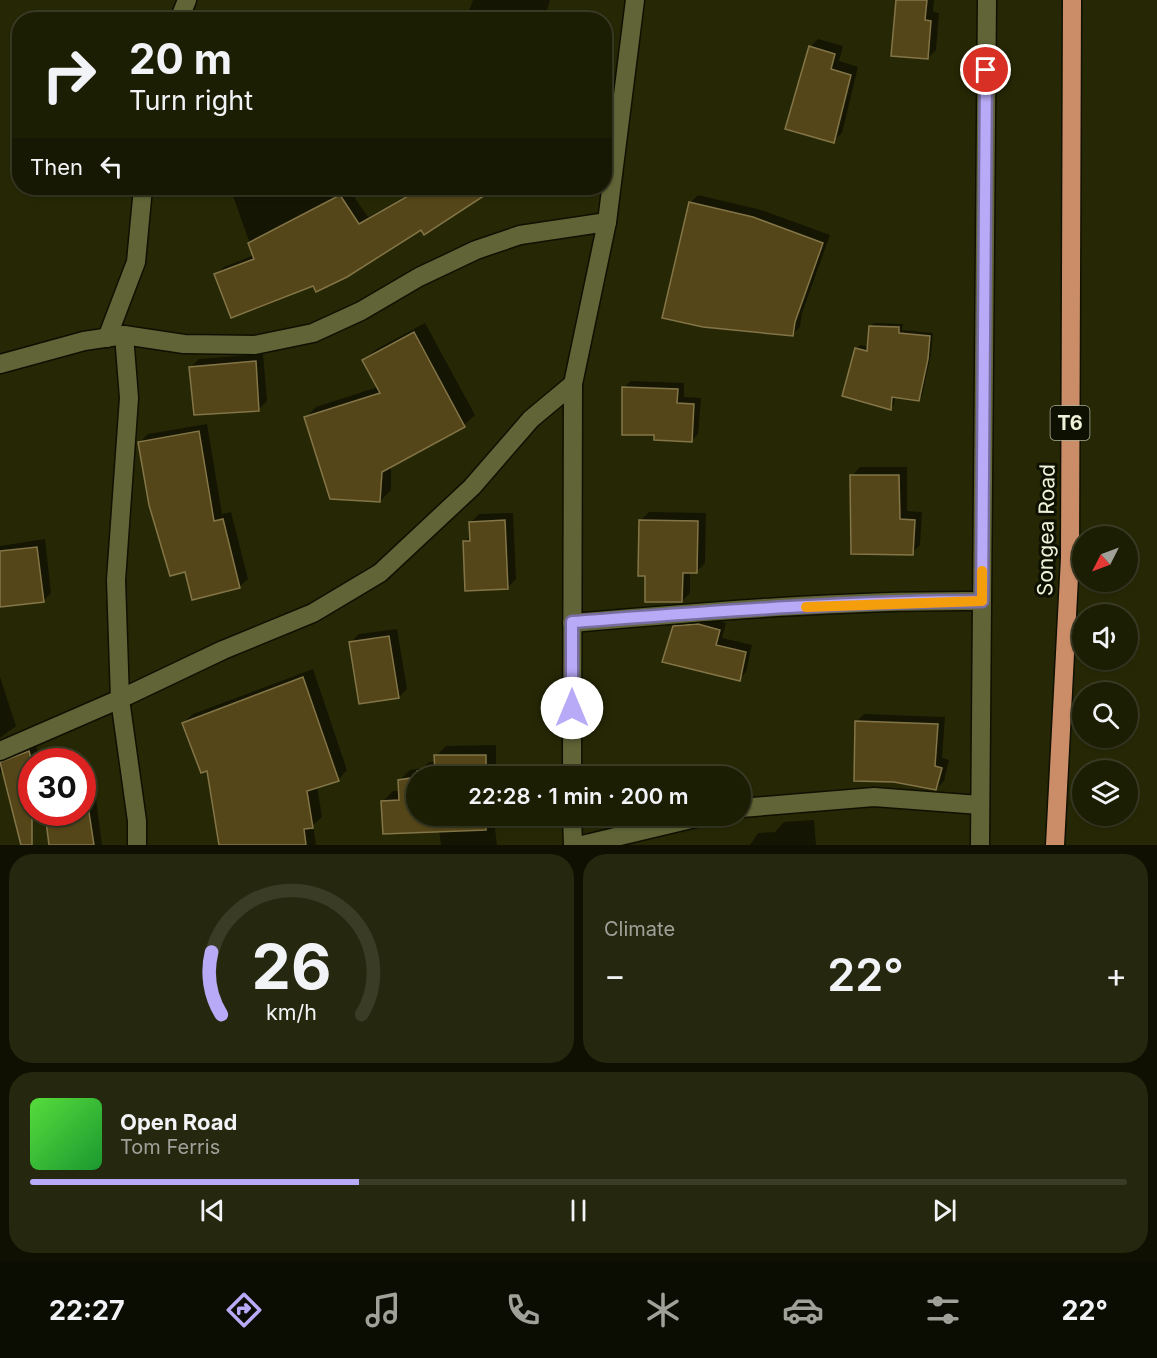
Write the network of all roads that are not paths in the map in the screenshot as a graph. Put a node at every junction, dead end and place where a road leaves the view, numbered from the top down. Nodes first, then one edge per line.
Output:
1 (635, 0) edge
2 (987, 0) edge
3 (1072, 0) edge
4 (612, 182) edge
5 (142, 195) edge
6 (610, 195) edge
7 (607, 222) junction
8 (116, 336) junction
9 (0, 364) edge
10 (573, 384) junction
11 (982, 601) junction
12 (572, 622) junction
13 (120, 699) junction
14 (0, 751) edge
15 (572, 766) edge
16 (980, 804) junction
17 (751, 807) edge
18 (572, 826) edge
19 (662, 826) edge
20 (136, 845) edge
21 (573, 845) edge
22 (582, 845) edge
23 (980, 845) edge
24 (1055, 845) edge

1 - 4 street
2 - 11 street
3 - 24 highway, Songea Road / T6
5 - 8 street
6 - 7 street
7 - 8 street
7 - 10 street
8 - 9 street
8 - 13 street
10 - 12 street
10 - 13 street
11 - 12 street
11 - 16 street
12 - 15 street
13 - 14 street
13 - 20 street
16 - 17 street
16 - 23 street
18 - 21 street
19 - 22 street

